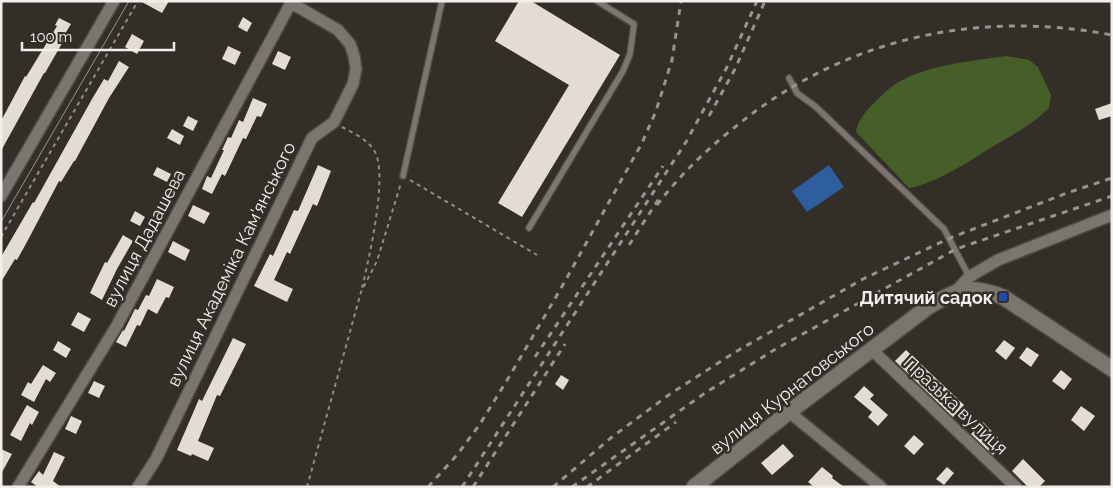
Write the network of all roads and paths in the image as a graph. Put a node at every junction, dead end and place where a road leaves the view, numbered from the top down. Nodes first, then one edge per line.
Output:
1 (114, 1) edge
2 (138, 1) edge
3 (442, 1) edge
4 (597, 1) edge
5 (292, 2) edge
6 (790, 78) dead end
7 (334, 122) junction
8 (403, 176) junction
9 (1, 196) edge
10 (1112, 215) edge
11 (529, 228) dead end
12 (1, 237) edge
13 (537, 255) dead end
14 (966, 287) junction
15 (361, 292) junction
16 (871, 350) junction
17 (1112, 369) edge
18 (789, 412) junction
19 (18, 487) edge
20 (138, 487) edge
21 (307, 487) edge
22 (694, 487) edge
23 (881, 487) edge
24 (1016, 487) edge

1 - 9 street
2 - 12 path
3 - 8 lane
4 - 11 lane
5 - 7 street, вулиця Академіка Кам'янського
5 - 19 street, вулиця Дадашева
6 - 14 lane
7 - 15 path
7 - 20 street, вулиця Академіка Кам'янського
8 - 13 path
8 - 15 path
10 - 14 street
14 - 16 street, вулиця Курнатовського
14 - 17 street
15 - 21 path
16 - 18 street, вулиця Курнатовського
16 - 24 street, Празька вулиця
18 - 22 street, вулиця Курнатовського
18 - 23 street

